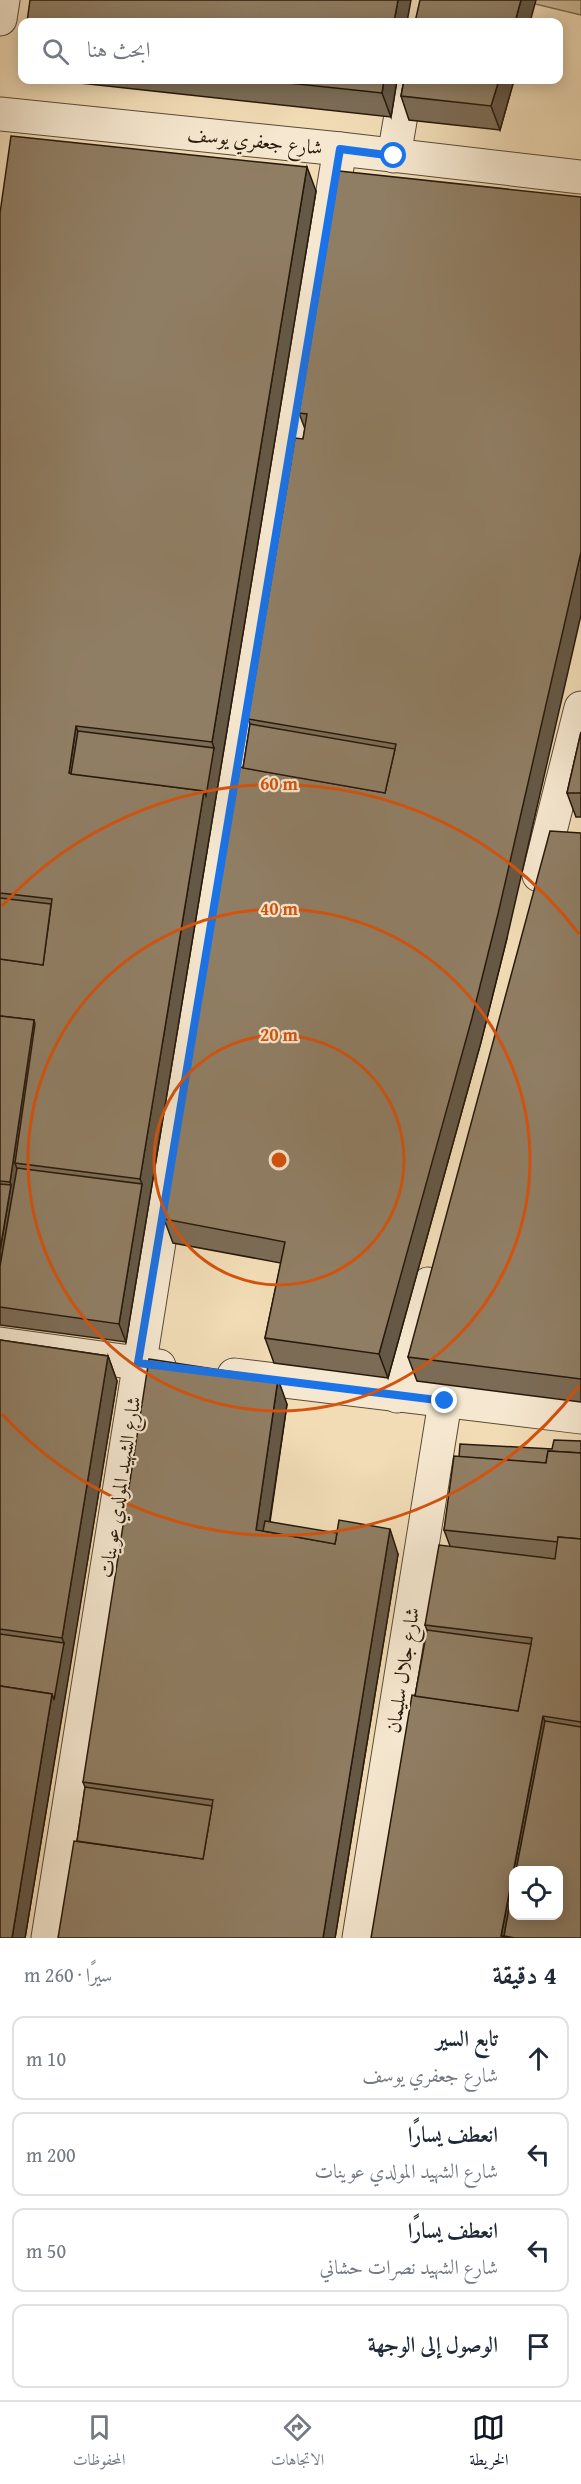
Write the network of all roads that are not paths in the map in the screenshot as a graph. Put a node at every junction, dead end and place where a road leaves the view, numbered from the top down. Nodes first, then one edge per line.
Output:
1 (3, 0) edge
2 (0, 19) edge
3 (406, 84) edge
4 (0, 114) edge
5 (340, 149) junction
6 (394, 156) junction
7 (581, 177) edge
8 (581, 708) edge
9 (565, 837) edge
10 (531, 904) edge
11 (435, 1258) edge
12 (0, 1344) edge
13 (138, 1363) junction
14 (397, 1396) junction
15 (445, 1401) junction
16 (581, 1417) edge
17 (48, 1938) edge
18 (359, 1938) edge

1 - 2 street
3 - 6 street
4 - 5 street, شارع جعفري يوسف
5 - 6 street, شارع جعفري يوسف
5 - 13 street, شارع الشهيد المولدي عوينات
6 - 7 street, شارع جعفري يوسف
8 - 9 street
9 - 10 street
11 - 14 street
12 - 13 street
13 - 14 street
13 - 17 street, شارع الشهيد المولدي عوينات
14 - 15 street
15 - 16 street
15 - 18 street, شارع جلال سليمان

